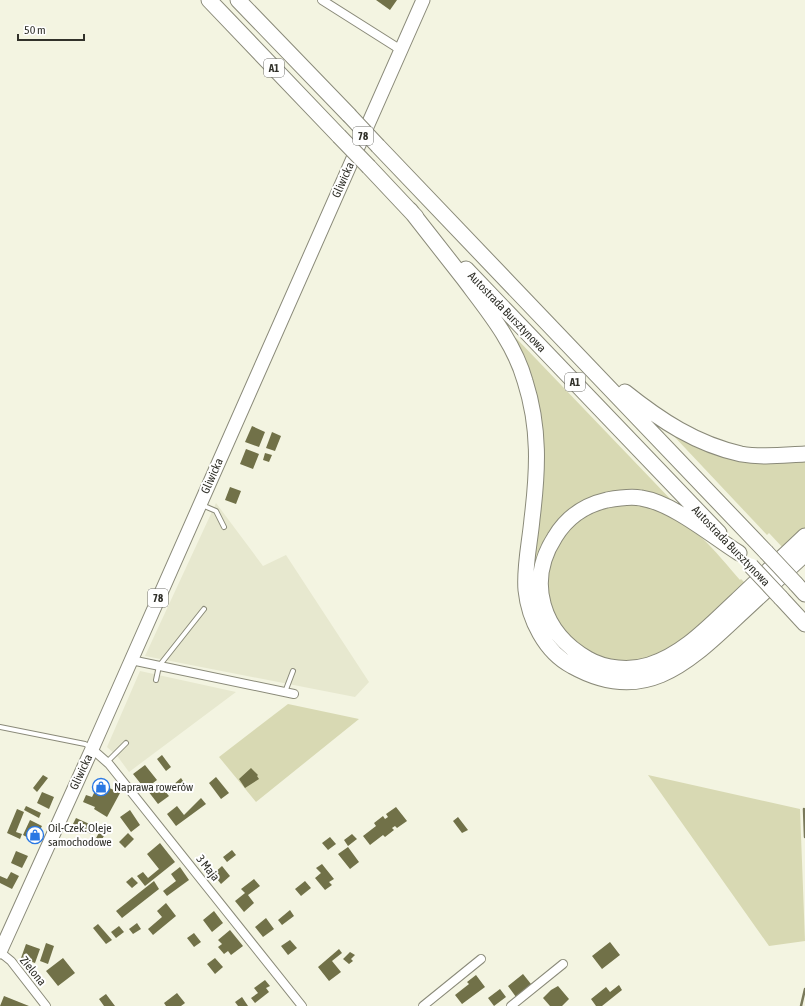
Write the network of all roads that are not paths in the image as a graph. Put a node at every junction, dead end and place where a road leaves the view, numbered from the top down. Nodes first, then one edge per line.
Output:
1 (209, 0) edge
2 (238, 0) edge
3 (322, 0) edge
4 (423, 0) edge
5 (401, 50) junction
6 (410, 210) junction
7 (579, 355) junction
8 (805, 454) edge
9 (200, 504) junction
10 (224, 527) dead end
11 (805, 536) edge
12 (739, 553) junction
13 (805, 554) edge
14 (801, 589) edge
15 (204, 610) dead end
16 (805, 624) edge
17 (131, 660) junction
18 (159, 666) junction
19 (293, 671) dead end
20 (156, 680) dead end
21 (285, 692) junction
22 (294, 694) dead end
23 (0, 727) edge
24 (126, 743) dead end
25 (92, 749) junction
26 (107, 762) junction
27 (0, 952) edge
28 (481, 959) dead end
29 (563, 964) dead end
30 (46, 1006) edge
31 (302, 1006) edge
32 (423, 1006) edge
33 (511, 1006) edge

1 - 6 highway, Autostrada Bursztynowa / A1, bridge
2 - 7 highway, Autostrada Bursztynowa / A1, bridge
3 - 5 street
4 - 5 main road, Gliwicka / 78
5 - 9 main road, Gliwicka / 78
6 - 12 highway, Autostrada Bursztynowa / A1
6 - 13 highway
7 - 8 highway
7 - 14 highway, Autostrada Bursztynowa / A1, bridge
9 - 10 lane
9 - 17 main road, Gliwicka / 78
11 - 12 highway
12 - 16 highway, Autostrada Bursztynowa / A1, bridge
15 - 18 lane
17 - 18 street
17 - 25 main road, Gliwicka / 78
18 - 20 lane
18 - 21 street
19 - 21 lane
21 - 22 street
23 - 25 lane
24 - 26 lane
25 - 26 street, 3 Maja
25 - 27 main road, Gliwicka / 78
26 - 31 street, 3 Maja
27 - 30 street, Zielona
28 - 32 street
29 - 33 street

